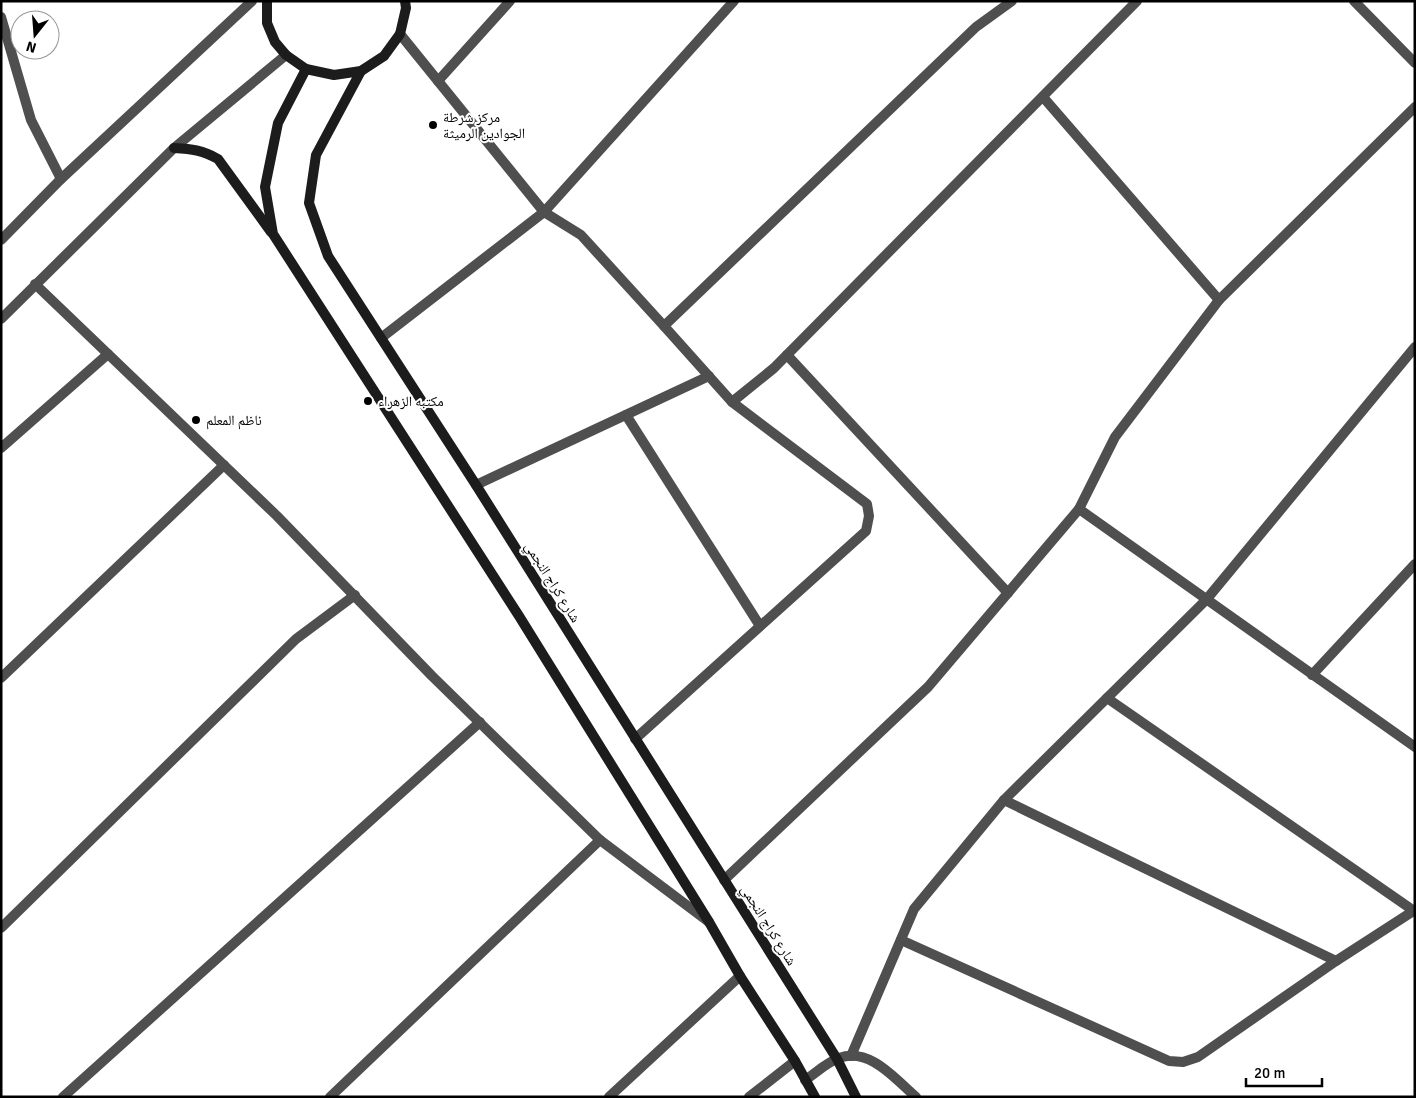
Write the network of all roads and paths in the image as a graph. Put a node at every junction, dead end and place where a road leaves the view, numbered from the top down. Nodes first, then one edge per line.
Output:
1 (252, 1) edge
2 (267, 1) edge
3 (405, 1) edge
4 (510, 1) edge
5 (734, 1) edge
6 (1012, 1) edge
7 (1138, 1) edge
8 (1354, 1) edge
9 (1, 17) edge
10 (400, 34) junction
11 (286, 55) junction
12 (1415, 63) edge
13 (306, 69) junction
14 (361, 71) junction
15 (438, 81) junction
16 (1043, 97) junction
17 (1415, 107) edge
18 (174, 148) junction
19 (62, 179) junction
20 (544, 212) junction
21 (273, 234) junction
22 (1, 240) edge
23 (35, 284) junction
24 (1220, 300) junction
25 (1, 319) edge
26 (664, 326) junction
27 (381, 338) junction
28 (1415, 347) edge
29 (108, 354) junction
30 (787, 355) junction
31 (709, 376) junction
32 (732, 402) junction
33 (626, 415) junction
34 (1, 448) edge
35 (224, 465) junction
36 (476, 485) junction
37 (1079, 509) junction
38 (1415, 564) edge
39 (1008, 593) junction
40 (354, 595) junction
41 (1206, 600) junction
42 (760, 626) junction
43 (1312, 674) junction
44 (1, 678) edge
45 (1107, 698) junction
46 (480, 722) junction
47 (635, 739) junction
48 (1415, 747) edge
49 (1004, 800) junction
50 (600, 840) junction
51 (724, 880) junction
52 (1414, 911) edge
53 (709, 922) junction
54 (1, 928) edge
55 (901, 940) junction
56 (1336, 961) junction
57 (740, 976) junction
58 (851, 1056) junction
59 (837, 1059) junction
60 (795, 1061) junction
61 (806, 1080) junction
62 (63, 1097) edge
63 (330, 1097) edge
64 (609, 1097) edge
65 (749, 1097) edge
66 (815, 1097) edge
67 (856, 1097) edge
68 (916, 1097) edge

1 - 19 street
2 - 11 main road
3 - 10 main road
4 - 15 street
5 - 20 street
6 - 26 street
7 - 16 street
8 - 12 street
9 - 19 street
10 - 14 main road
10 - 15 street
11 - 13 main road
11 - 18 street
13 - 14 main road
13 - 21 main road
14 - 27 main road, شارع كراج النجمي
15 - 20 street
16 - 24 street
16 - 30 street
17 - 24 street
18 - 21 main road
18 - 23 street
19 - 22 street
20 - 26 street
20 - 27 street
21 - 53 main road
23 - 25 street
23 - 29 street
24 - 37 street
26 - 31 street
27 - 36 main road, شارع كراج النجمي
28 - 41 street
29 - 34 street
29 - 35 street
30 - 32 street
30 - 39 street
31 - 32 street
31 - 33 street
32 - 42 street
33 - 36 street
33 - 42 street
35 - 40 street
35 - 44 street
36 - 47 main road, شارع كراج النجمي
37 - 39 street
37 - 41 street
38 - 43 street
39 - 51 street
40 - 46 street
40 - 54 street
41 - 43 street
41 - 45 street
42 - 47 street
43 - 48 street
45 - 49 street
45 - 52 street
46 - 50 street
46 - 62 street
47 - 51 main road, شارع كراج النجمي
49 - 55 street
49 - 56 street
50 - 53 street
50 - 63 street
51 - 59 main road, شارع كراج النجمي
52 - 56 street
53 - 57 main road
55 - 56 street
55 - 58 street
57 - 60 main road
57 - 64 street
58 - 59 street
58 - 68 street
59 - 61 street
59 - 67 main road, شارع كراج النجمي
60 - 61 main road
60 - 65 street
61 - 66 main road

